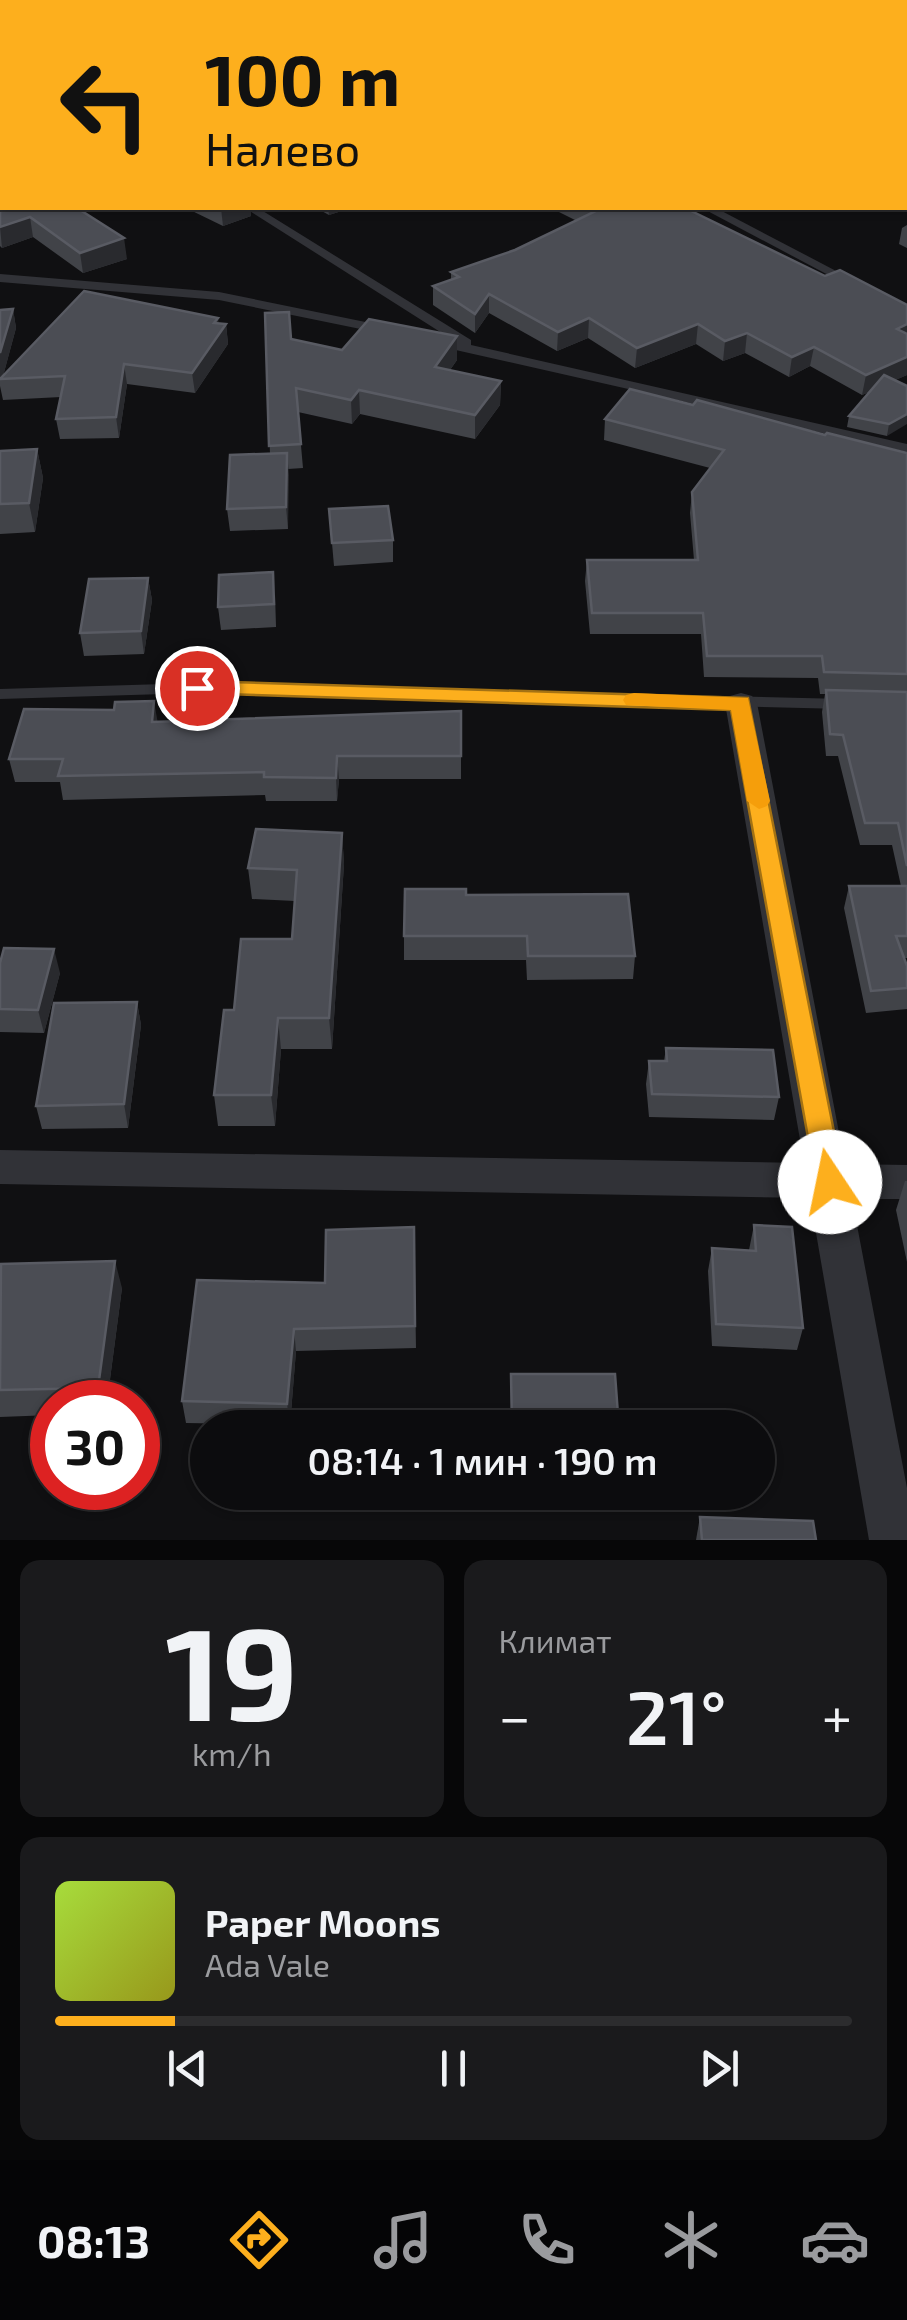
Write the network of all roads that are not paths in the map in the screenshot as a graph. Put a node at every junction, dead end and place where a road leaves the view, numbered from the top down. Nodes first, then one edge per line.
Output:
1 (254, 210) edge
2 (712, 210) edge
3 (0, 278) edge
4 (874, 294) edge
5 (398, 333) edge
6 (416, 337) edge
7 (479, 351) junction
8 (907, 448) edge
9 (0, 694) edge
10 (740, 703) junction
11 (870, 704) edge
12 (0, 1167) edge
13 (830, 1182) junction
14 (907, 1182) edge
15 (893, 1540) edge

1 - 7 lane
2 - 4 lane
3 - 5 lane
6 - 7 lane
7 - 8 lane
9 - 10 lane
10 - 11 lane
10 - 13 street
12 - 13 street
13 - 14 street
13 - 15 street

